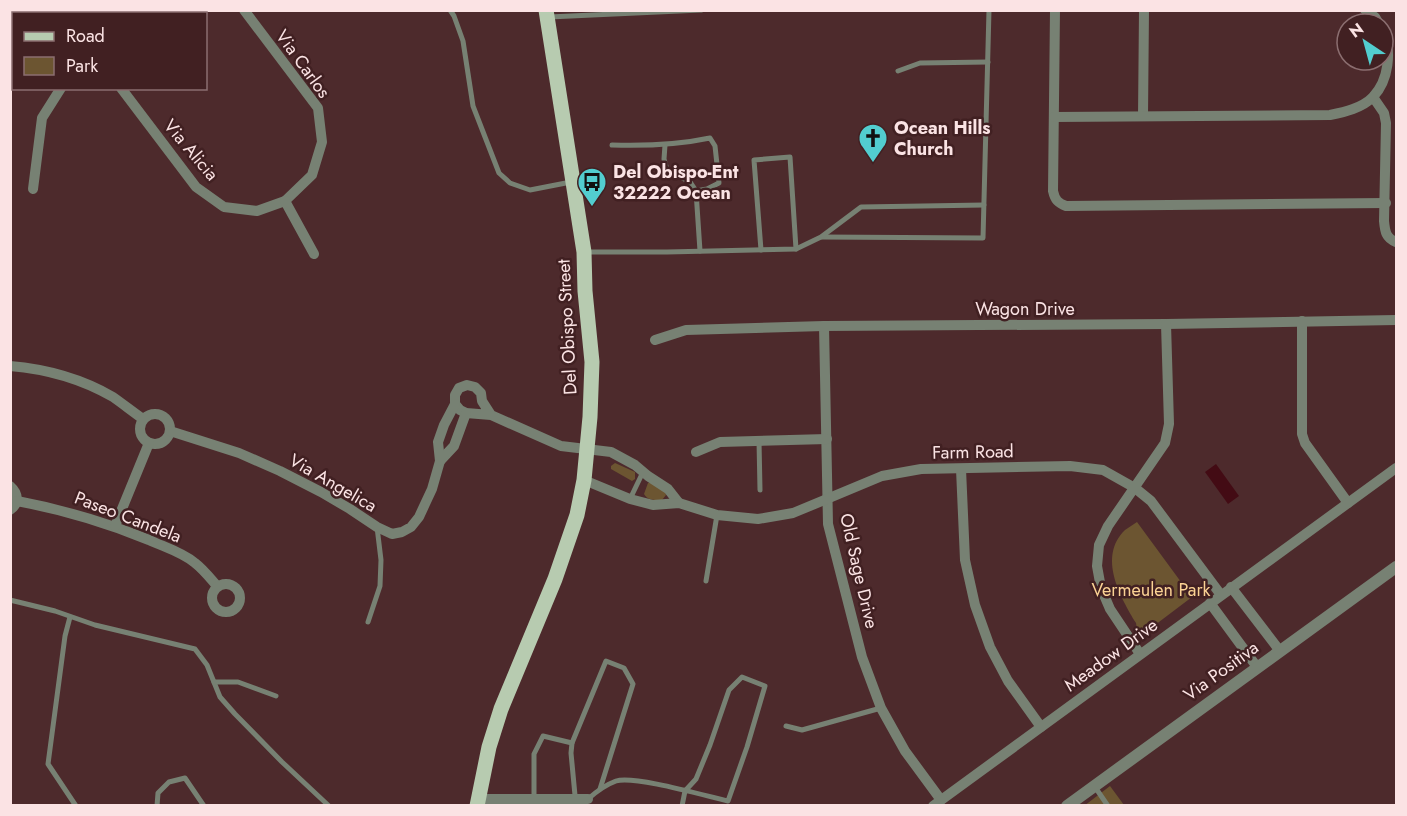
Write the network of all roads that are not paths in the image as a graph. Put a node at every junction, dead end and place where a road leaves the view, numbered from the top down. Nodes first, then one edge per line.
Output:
1 (244, 10) edge
2 (450, 10) edge
3 (701, 10) edge
4 (989, 10) edge
5 (1055, 10) edge
6 (1152, 10) edge
7 (1144, 11) edge
8 (547, 14) edge
9 (988, 62) junction
10 (898, 71) dead end
11 (1385, 72) edge
12 (61, 90) edge
13 (123, 90) edge
14 (1373, 96) junction
15 (1143, 116) junction
16 (1054, 117) junction
17 (612, 145) dead end
18 (665, 145) junction
19 (573, 182) junction
20 (33, 189) dead end
21 (696, 191) junction
22 (285, 201) junction
23 (1386, 203) junction
24 (984, 205) junction
25 (821, 237) junction
26 (1396, 242) edge
27 (796, 249) junction
28 (761, 250) junction
29 (700, 251) junction
30 (584, 252) junction
31 (314, 254) dead end
32 (1396, 320) edge
33 (1302, 321) junction
34 (1166, 324) junction
35 (824, 326) junction
36 (655, 340) dead end
37 (10, 366) edge
38 (455, 404) junction
39 (466, 413) junction
40 (491, 415) junction
41 (143, 419) junction
42 (170, 431) junction
43 (827, 439) junction
44 (759, 441) junction
45 (149, 442) junction
46 (586, 449) junction
47 (696, 452) dead end
48 (440, 461) junction
49 (1396, 468) edge
50 (961, 469) junction
51 (643, 472) junction
52 (584, 480) junction
53 (10, 486) edge
54 (1135, 488) junction
55 (760, 490) dead end
56 (630, 499) junction
57 (828, 499) junction
58 (679, 503) junction
59 (1348, 503) junction
60 (14, 505) edge
61 (717, 515) junction
62 (115, 526) junction
63 (376, 527) junction
64 (1396, 567) edge
65 (706, 581) dead end
66 (217, 586) dead end
67 (1231, 587) junction
68 (1221, 595) junction
69 (10, 600) edge
70 (1210, 603) junction
71 (70, 616) junction
72 (368, 622) dead end
73 (1280, 651) junction
74 (1140, 654) junction
75 (1257, 668) junction
76 (214, 682) junction
77 (276, 696) dead end
78 (881, 708) junction
79 (786, 726) dead end
80 (1041, 727) junction
81 (572, 743) junction
82 (1094, 786) junction
83 (600, 789) junction
84 (685, 791) junction
85 (588, 799) joint
86 (478, 802) edge
87 (533, 802) edge
88 (576, 802) edge
89 (937, 803) edge
90 (76, 806) edge
91 (157, 806) edge
92 (204, 806) edge
93 (329, 806) edge
94 (682, 806) edge
95 (1067, 806) edge
96 (1108, 806) edge

1 - 22 street, Via Carlos
2 - 19 lane
3 - 8 lane
4 - 9 lane
5 - 16 street
6 - 7 street
7 - 15 street
8 - 19 main road, Del Obispo Street
9 - 10 lane
9 - 24 lane
11 - 14 street
12 - 20 street
13 - 22 street, Via Alicia
14 - 15 street
14 - 23 street
15 - 16 street
16 - 23 street
17 - 18 lane
18 - 21 lane
18 - 21 lane
19 - 30 main road, Del Obispo Street
21 - 29 lane
22 - 31 street
23 - 26 street
24 - 25 lane
24 - 25 lane
25 - 27 lane
27 - 28 lane
27 - 28 lane
28 - 29 lane
29 - 30 lane
30 - 46 main road, Del Obispo Street
32 - 33 street, Wagon Drive
33 - 34 street, Wagon Drive
33 - 59 street
34 - 35 street, Wagon Drive
34 - 54 street
35 - 36 street, Wagon Drive
35 - 43 street, Old Sage Drive
37 - 41 street, Via Angelica
38 - 39 street
38 - 40 street, Via Angelica
38 - 48 street, Via Angelica
39 - 40 street, Farm Road
39 - 48 street, Via Angelica
40 - 46 street, Farm Road
41 - 42 street, Via Angelica
41 - 45 street
42 - 45 street
42 - 63 street, Via Angelica
43 - 44 street
43 - 57 street, Old Sage Drive
44 - 47 street
44 - 55 lane
45 - 62 street
46 - 51 street, Farm Road
46 - 52 main road, Del Obispo Street
48 - 63 street, Via Angelica
49 - 59 street, Meadow Drive
50 - 54 street, Farm Road
50 - 57 street, Farm Road
50 - 80 street
51 - 56 lane
51 - 58 street, Farm Road
52 - 56 street, Farm Road
52 - 86 main road, Del Obispo Street
53 - 60 street, Paseo Candela
54 - 68 street, Farm Road
54 - 74 street
56 - 58 street, Farm Road
57 - 61 street, Farm Road
57 - 78 street, Old Sage Drive
58 - 61 street, Farm Road
59 - 67 street, Meadow Drive
60 - 62 street, Paseo Candela
61 - 65 lane
62 - 66 street, Paseo Candela
63 - 72 lane
64 - 73 street, Via Positiva
67 - 68 street, Meadow Drive
67 - 73 street
68 - 70 street, Meadow Drive
69 - 71 lane
70 - 74 street, Meadow Drive
70 - 75 street
71 - 76 lane
71 - 90 lane
73 - 75 street, Via Positiva
74 - 80 street, Meadow Drive
75 - 82 street, Via Positiva
76 - 77 lane
76 - 93 lane
78 - 79 lane
78 - 89 street, Old Sage Drive
80 - 89 street, Meadow Drive
81 - 83 lane
81 - 87 lane
81 - 88 lane
82 - 95 street, Via Positiva
82 - 96 lane
83 - 84 lane
83 - 85 lane
84 - 84 lane
84 - 94 lane
85 - 88 street
86 - 87 street
87 - 88 street
91 - 92 lane

